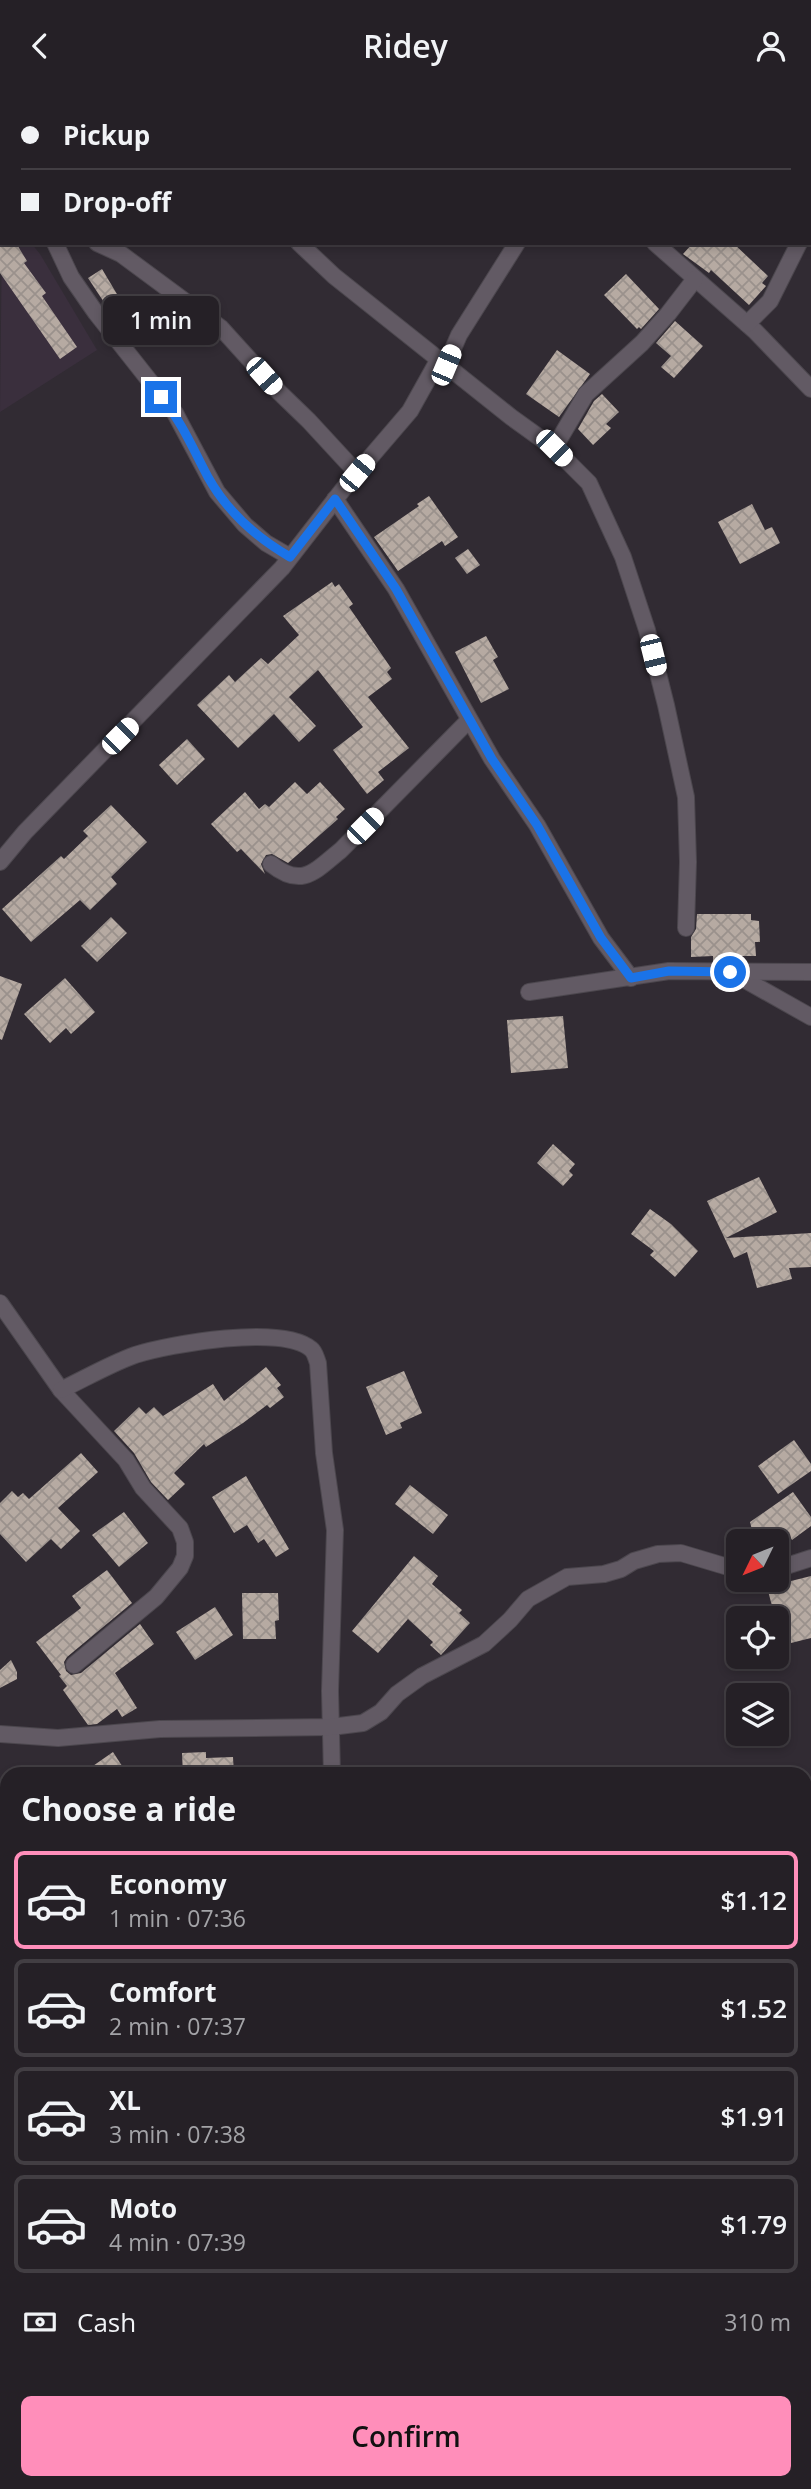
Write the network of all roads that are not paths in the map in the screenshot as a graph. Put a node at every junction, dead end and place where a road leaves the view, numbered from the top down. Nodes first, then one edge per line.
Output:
1 (56, 245) edge
2 (101, 245) edge
3 (301, 245) edge
4 (516, 245) edge
5 (657, 245) edge
6 (798, 245) edge
7 (695, 279) junction
8 (747, 324) junction
9 (442, 362) junction
10 (811, 389) edge
11 (554, 448) junction
12 (357, 473) junction
13 (335, 499) junction
14 (290, 557) junction
15 (469, 720) junction
16 (0, 862) edge
17 (271, 864) dead end
18 (686, 927) dead end
19 (730, 972) junction
20 (811, 972) edge
21 (631, 978) junction
22 (529, 992) dead end
23 (811, 1017) edge
24 (0, 1303) edge
25 (61, 1389) junction
26 (811, 1558) edge
27 (789, 1565) edge
28 (726, 1566) edge
29 (74, 1665) dead end
30 (331, 1727) junction
31 (0, 1734) edge
32 (332, 1767) edge

1 - 14 street
2 - 12 street
3 - 9 street
4 - 9 street
5 - 7 street
6 - 8 street
7 - 8 street
7 - 11 street
8 - 10 street
9 - 11 street
9 - 12 street
11 - 18 street
12 - 13 street
13 - 14 street
13 - 15 street
14 - 16 street
15 - 17 street
15 - 21 street
19 - 20 street
19 - 21 street
19 - 23 street
21 - 22 street
24 - 25 street
25 - 29 street
25 - 30 street
26 - 27 street
28 - 30 street
30 - 31 street
30 - 32 street

